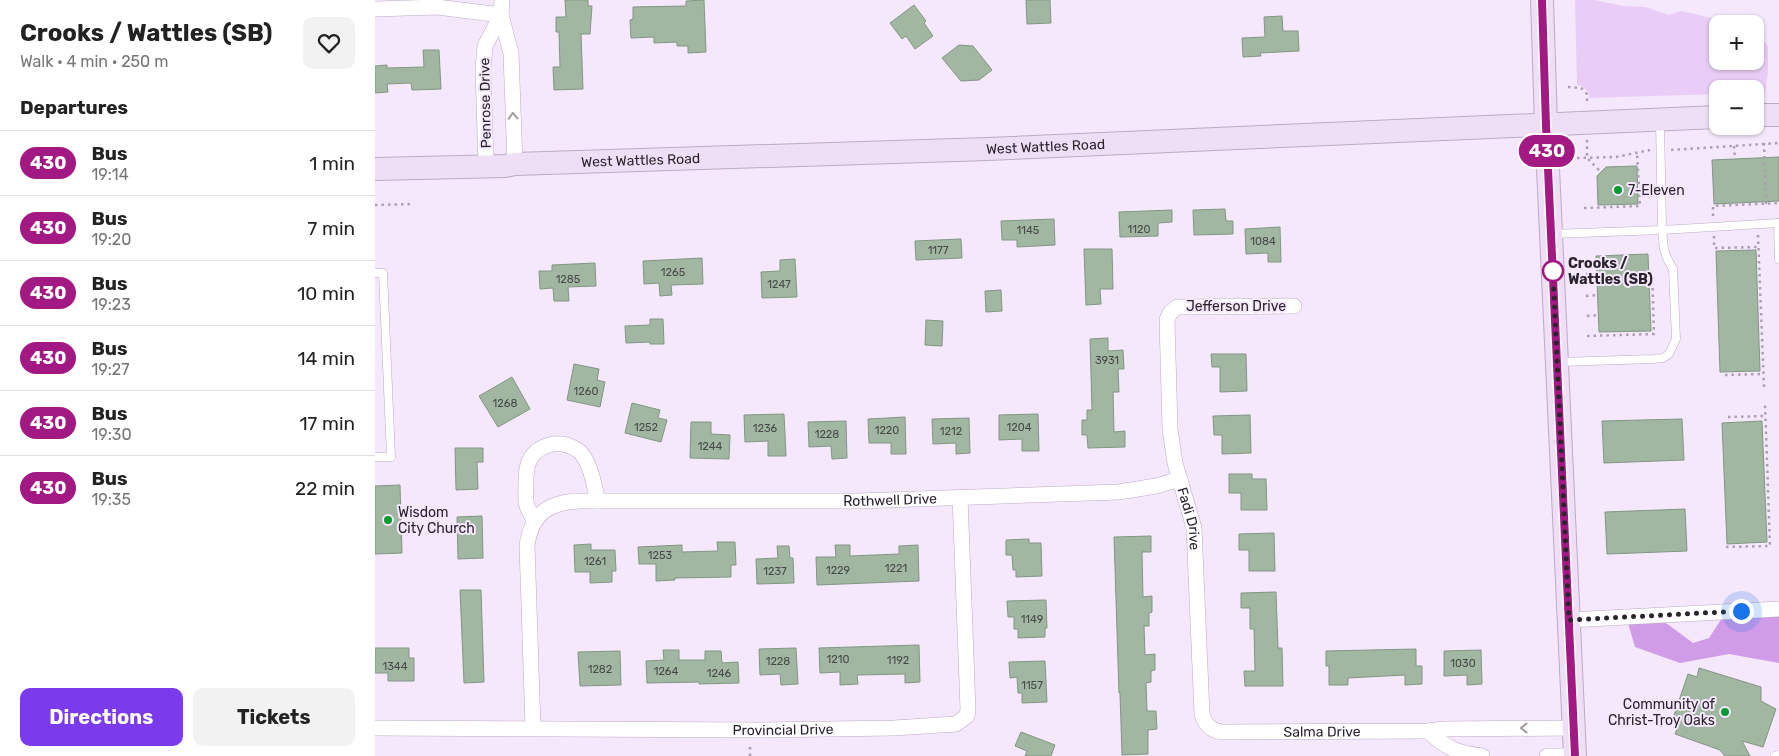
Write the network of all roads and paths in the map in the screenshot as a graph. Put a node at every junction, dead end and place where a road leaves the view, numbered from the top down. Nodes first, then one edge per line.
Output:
1 (1542, 0) edge
2 (502, 7) edge
3 (375, 9) edge
4 (1568, 87) dead end
5 (1587, 102) dead end
6 (1764, 115) edge
7 (1779, 115) edge
8 (1709, 117) edge
9 (1660, 119) junction
10 (1546, 125) junction
11 (1587, 140) dead end
12 (1764, 143) junction
13 (1779, 143) edge
14 (1734, 146) junction
15 (1652, 150) dead end
16 (1667, 150) dead end
17 (1637, 153) junction
18 (1577, 158) dead end
19 (1587, 158) junction
20 (1735, 159) dead end
21 (515, 164) junction
22 (486, 166) junction
23 (375, 169) edge
24 (1601, 172) dead end
25 (1779, 203) edge
26 (413, 204) dead end
27 (1766, 204) junction
28 (375, 205) edge
29 (1584, 208) dead end
30 (1714, 220) dead end
31 (1778, 223) edge
32 (1662, 230) junction
33 (1551, 234) junction
34 (1714, 235) dead end
35 (1760, 235) dead end
36 (1759, 247) junction
37 (1779, 259) edge
38 (1652, 272) dead end
39 (375, 273) edge
40 (1585, 274) dead end
41 (1597, 274) dead end
42 (1597, 295) dead end
43 (1586, 296) dead end
44 (1177, 306) joint
45 (1295, 306) dead end
46 (1598, 315) dead end
47 (1587, 316) dead end
48 (1587, 336) dead end
49 (1558, 362) junction
50 (1764, 374) junction
51 (1725, 375) dead end
52 (1764, 387) dead end
53 (1765, 403) dead end
54 (1765, 416) junction
55 (1728, 417) dead end
56 (375, 457) edge
57 (1180, 479) junction
58 (960, 497) junction
59 (598, 501) junction
60 (535, 520) junction
61 (1726, 547) dead end
62 (1779, 609) edge
63 (1569, 620) junction
64 (375, 728) edge
65 (533, 728) junction
66 (1573, 728) junction
67 (1216, 731) joint
68 (1427, 732) junction
69 (750, 747) dead end
70 (1779, 755) edge
71 (750, 756) edge
72 (1481, 756) edge
73 (1547, 756) edge
74 (1575, 756) edge
75 (1775, 756) edge

1 - 10 street
2 - 3 street
21 -> 2 street, Penrose Drive
2 - 22 street, Penrose Drive
4 - 5 path
6 - 7 street
8 - 9 street, West Wattles Road
9 - 10 street, West Wattles Road
9 - 32 lane
10 - 21 street, West Wattles Road
10 - 33 street
11 - 19 path
12 - 13 path
12 - 14 path
12 - 27 path
14 - 16 path
14 - 20 path
15 - 17 path
17 - 19 path
17 - 29 path
18 - 19 path
19 - 24 path
21 - 22 street, West Wattles Road
22 - 23 street, West Wattles Road
25 - 27 path
26 - 28 path
27 - 30 path
31 - 32 lane
31 - 37 lane
32 - 33 lane
32 - 49 lane
33 - 49 street
34 - 36 path
35 - 36 path
36 - 50 path
38 - 48 path
39 - 56 lane
40 - 41 path
42 - 43 path
44 - 45 street, Jefferson Drive
44 - 57 street, Fadi Drive
46 - 47 path
49 - 63 street
50 - 51 path
50 - 52 path
53 - 54 path
54 - 55 path
54 - 61 path
57 - 58 street, Rothwell Drive
57 - 67 street, Fadi Drive
58 - 59 street, Rothwell Drive
58 - 65 street, Provincial Drive
59 - 60 street, Rothwell Drive
59 - 60 street
60 - 65 street
62 - 63 street
63 - 66 street
64 - 65 street, Provincial Drive
66 -> 68 street, Salma Drive
66 - 74 street
67 - 68 street, Salma Drive
68 - 72 street
69 - 71 path
70 - 75 lane
73 - 74 street

